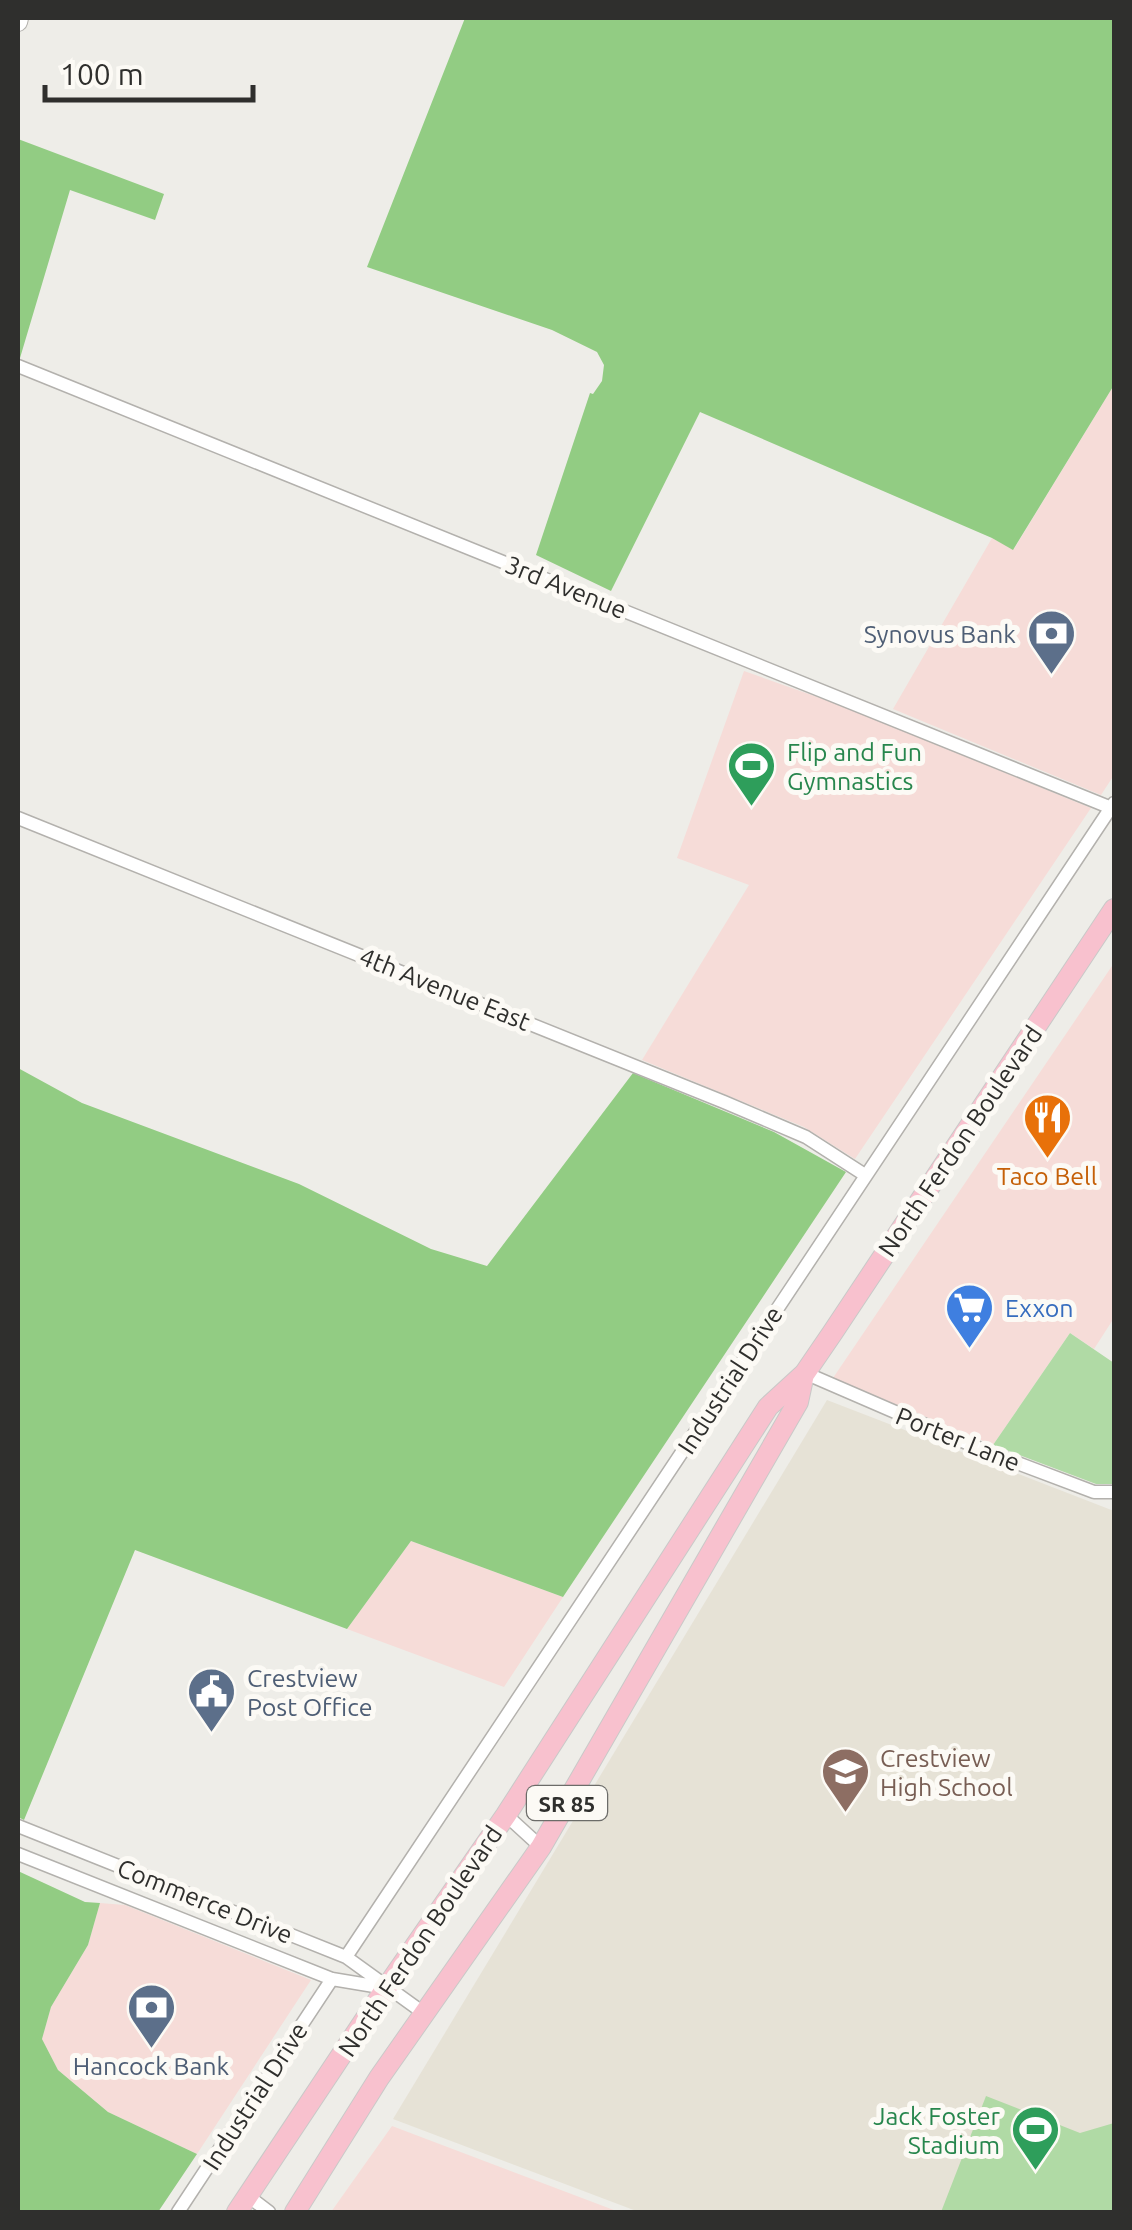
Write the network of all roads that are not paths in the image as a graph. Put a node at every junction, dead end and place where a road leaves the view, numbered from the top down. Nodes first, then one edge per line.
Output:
1 (18, 366) edge
2 (1113, 807) edge
3 (18, 818) edge
4 (1114, 909) edge
5 (865, 1175) junction
6 (804, 1373) junction
7 (1114, 1492) edge
8 (506, 1816) junction
9 (18, 1826) edge
10 (52, 1840) junction
11 (541, 1847) junction
12 (18, 1854) edge
13 (42, 1864) junction
14 (245, 1916) junction
15 (235, 1940) junction
16 (346, 1957) junction
17 (332, 1978) junction
18 (386, 1988) junction
19 (425, 2014) junction
20 (243, 2204) edge
21 (178, 2212) edge
22 (269, 2212) edge
23 (295, 2212) edge

1 - 2 street, 3rd Avenue
2 - 5 street, Industrial Drive
3 - 5 street, 4th Avenue East
4 - 6 main road, North Ferdon Boulevard / SR 85
5 - 16 street, Industrial Drive
6 - 7 street, Porter Lane
6 - 8 main road, North Ferdon Boulevard / SR 85
6 - 11 main road, North Ferdon Boulevard / SR 85
8 - 11 street
8 - 18 main road, North Ferdon Boulevard / SR 85
9 - 10 street, Commerce Drive
10 - 13 street
10 - 14 street, Commerce Drive
11 - 19 main road, North Ferdon Boulevard / SR 85
12 - 13 street, Commerce Drive
13 - 15 street, Commerce Drive
14 - 15 street
14 - 16 street, Commerce Drive
15 - 17 street, Commerce Drive
16 - 18 street, Commerce Drive
17 - 18 street, Commerce Drive
17 - 21 street, Industrial Drive
18 - 19 street, Commerce Drive
18 - 20 main road, North Ferdon Boulevard / SR 85
19 - 23 main road, North Ferdon Boulevard / SR 85
20 - 22 street

